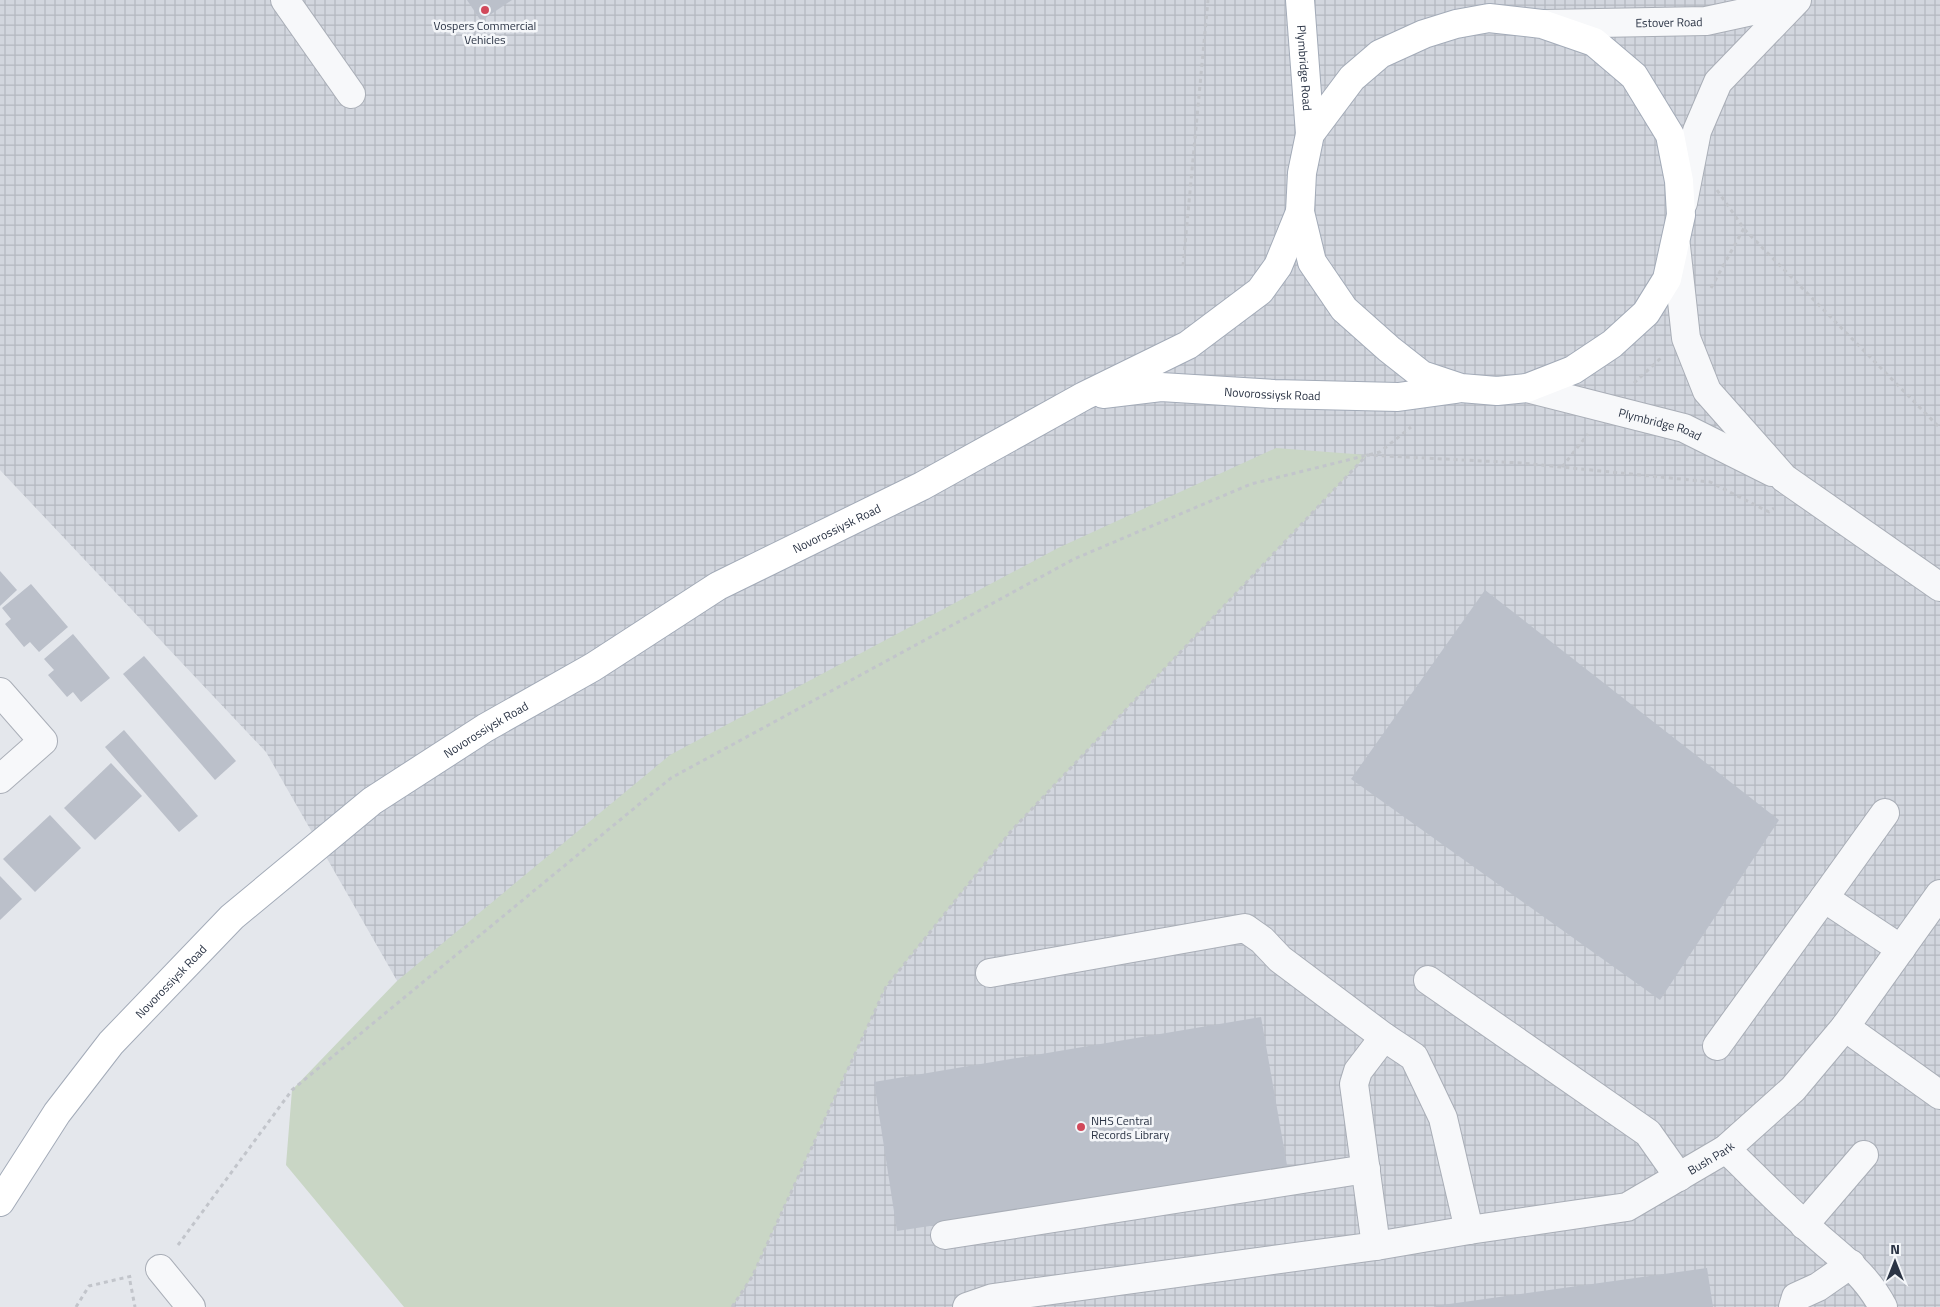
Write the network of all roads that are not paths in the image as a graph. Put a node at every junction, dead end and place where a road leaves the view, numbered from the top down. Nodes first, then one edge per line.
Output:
1 (285, 0) edge
2 (1300, 0) edge
3 (1466, 0) edge
4 (1796, 1) edge
5 (1489, 18) junction
6 (1542, 24) junction
7 (351, 94) dead end
8 (1310, 134) junction
9 (1300, 212) junction
10 (1681, 215) junction
11 (1675, 242) junction
12 (1461, 388) junction
13 (1526, 388) junction
14 (1084, 396) junction
15 (1792, 484) junction
16 (1940, 587) edge
17 (0, 692) edge
18 (0, 779) edge
19 (1885, 813) dead end
20 (1940, 894) edge
21 (1824, 898) junction
22 (1901, 949) junction
23 (990, 973) dead end
24 (1428, 980) dead end
25 (1845, 1027) junction
26 (1384, 1037) junction
27 (1716, 1046) dead end
28 (1940, 1095) edge
29 (1726, 1149) junction
30 (1864, 1155) dead end
31 (1366, 1169) junction
32 (1679, 1176) junction
33 (0, 1202) edge
34 (1804, 1225) junction
35 (1468, 1230) junction
36 (945, 1236) dead end
37 (1376, 1246) junction
38 (1851, 1264) junction
39 (160, 1270) road end
40 (191, 1307) edge
41 (967, 1307) edge
42 (1793, 1307) edge
43 (1883, 1307) edge

1 - 7 street
2 - 8 main road, Plymbridge Road
3 - 5 main road
4 - 6 street, Estover Road
4 - 10 street, Estover Road
5 - 6 main road
5 - 8 main road
6 - 10 main road
8 - 9 main road
9 - 12 main road
9 - 14 main road, Novorossiysk Road
10 - 11 main road
11 - 13 main road
11 - 15 street, Plymbridge Road
12 - 13 main road
12 - 14 main road, Novorossiysk Road
13 - 15 street, Plymbridge Road
14 - 33 main road, Novorossiysk Road
15 - 16 street, Plymbridge Road
17 - 18 street
19 - 21 street
20 - 22 street, Bush Park
21 - 22 street
21 - 27 street
22 - 25 street, Bush Park
23 - 26 street
24 - 32 street
25 - 28 street
25 - 29 street, Bush Park
26 - 31 street
26 - 35 street
29 - 32 street, Bush Park
29 - 34 street
30 - 34 street
31 - 36 street
31 - 37 street
32 - 35 street, Bush Park
34 - 38 street
35 - 37 street, Bush Park
37 - 41 street, Bush Park
38 - 42 street
38 - 43 street
39 - 40 street

